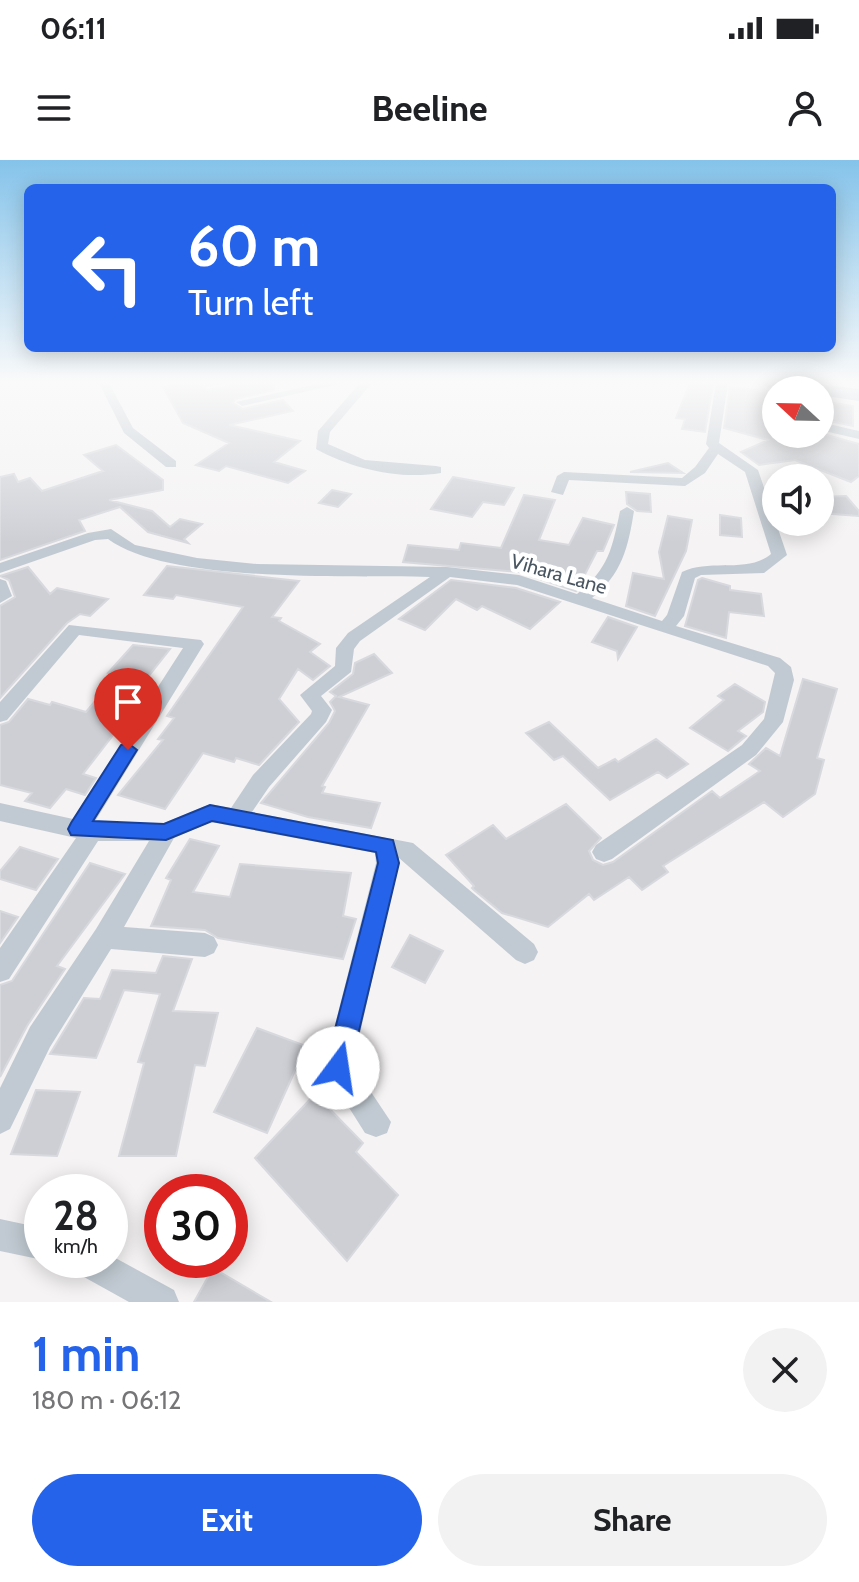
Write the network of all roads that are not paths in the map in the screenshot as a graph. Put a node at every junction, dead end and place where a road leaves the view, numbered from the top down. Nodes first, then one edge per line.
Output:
1 (136, 436) edge
2 (323, 436) edge
3 (713, 436) edge
4 (716, 447) junction
5 (171, 464) dead end
6 (436, 470) dead end
7 (558, 492) dead end
8 (627, 511) dead end
9 (0, 568) edge
10 (447, 572) junction
11 (0, 584) edge
12 (0, 598) edge
13 (580, 600) junction
14 (665, 628) junction
15 (0, 715) edge
16 (0, 812) edge
17 (237, 817) junction
18 (85, 831) junction
19 (166, 832) junction
20 (385, 846) junction
21 (604, 852) dead end
22 (105, 937) junction
23 (205, 945) dead end
24 (525, 952) dead end
25 (0, 970) edge
26 (0, 1119) edge
27 (376, 1122) dead end
28 (0, 1235) edge
29 (24, 1240) edge
30 (119, 1278) edge
31 (162, 1302) edge

1 - 5 street
2 - 6 street
3 - 4 street
4 - 7 street
4 - 14 street
8 - 13 street
9 - 10 street, Vihara Lane
10 - 13 street, Vihara Lane
10 - 17 street
11 - 12 street
13 - 14 street, Vihara Lane
14 - 21 street, Vihara Lane
15 - 18 street
16 - 18 street
17 - 19 street
17 - 20 street
18 - 19 street
18 - 25 street
19 - 22 street
20 - 24 street
20 - 27 street
22 - 23 street
22 - 26 street
28 - 29 street
30 - 31 street

